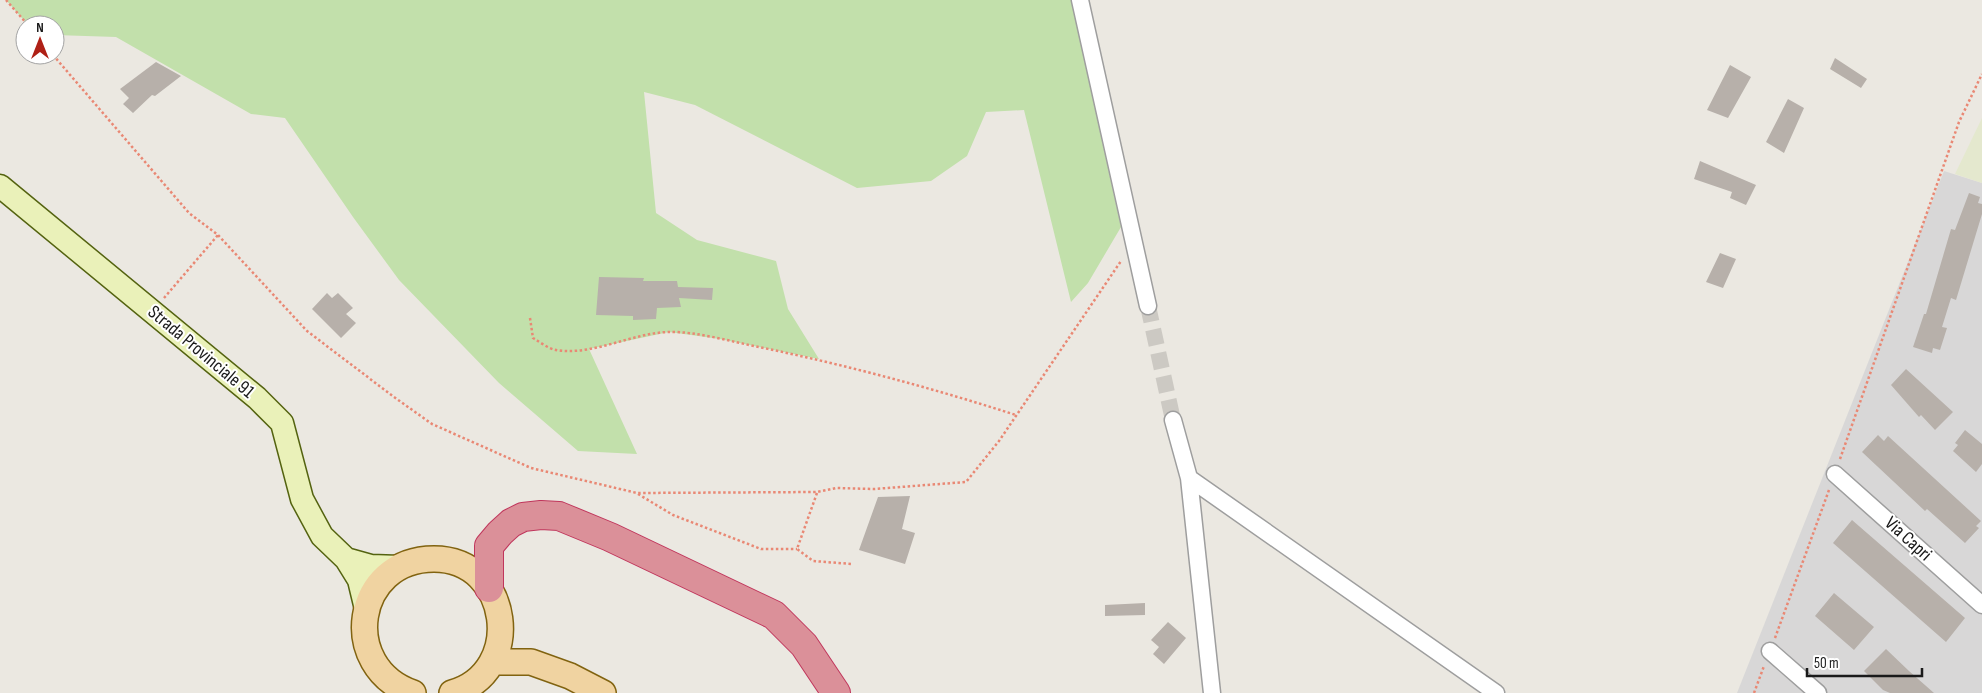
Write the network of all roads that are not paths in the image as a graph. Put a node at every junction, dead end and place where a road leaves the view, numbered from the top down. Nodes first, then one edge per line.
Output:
1 (1080, 0) edge
2 (0, 186) edge
3 (1148, 306) tunnel mouth
4 (1173, 420) tunnel mouth
5 (1835, 474) road end
6 (1189, 478) junction
7 (346, 560) junction
8 (400, 567) junction
9 (489, 588) junction
10 (1982, 604) edge
11 (366, 609) junction
12 (502, 630) junction
13 (1770, 651) road end
14 (492, 662) junction
15 (531, 662) junction
16 (382, 684) edge
17 (413, 693) edge
18 (452, 693) edge
19 (603, 693) edge
20 (836, 693) edge
21 (1212, 693) edge
22 (1496, 693) edge
23 (1818, 693) edge

1 - 3 street
2 - 7 street, Strada Provinciale 91
4 - 6 street
5 - 10 street, Via Capri
6 - 21 street
6 - 22 street
7 - 8 street
7 - 11 street, Strada Provinciale 91
8 - 9 main road
8 - 11 main road
9 - 12 main road
9 - 20 highway
11 - 16 main road
12 - 14 main road
12 - 15 main road
13 - 23 street
14 - 15 main road
14 - 18 main road
15 - 19 main road
16 - 17 main road

